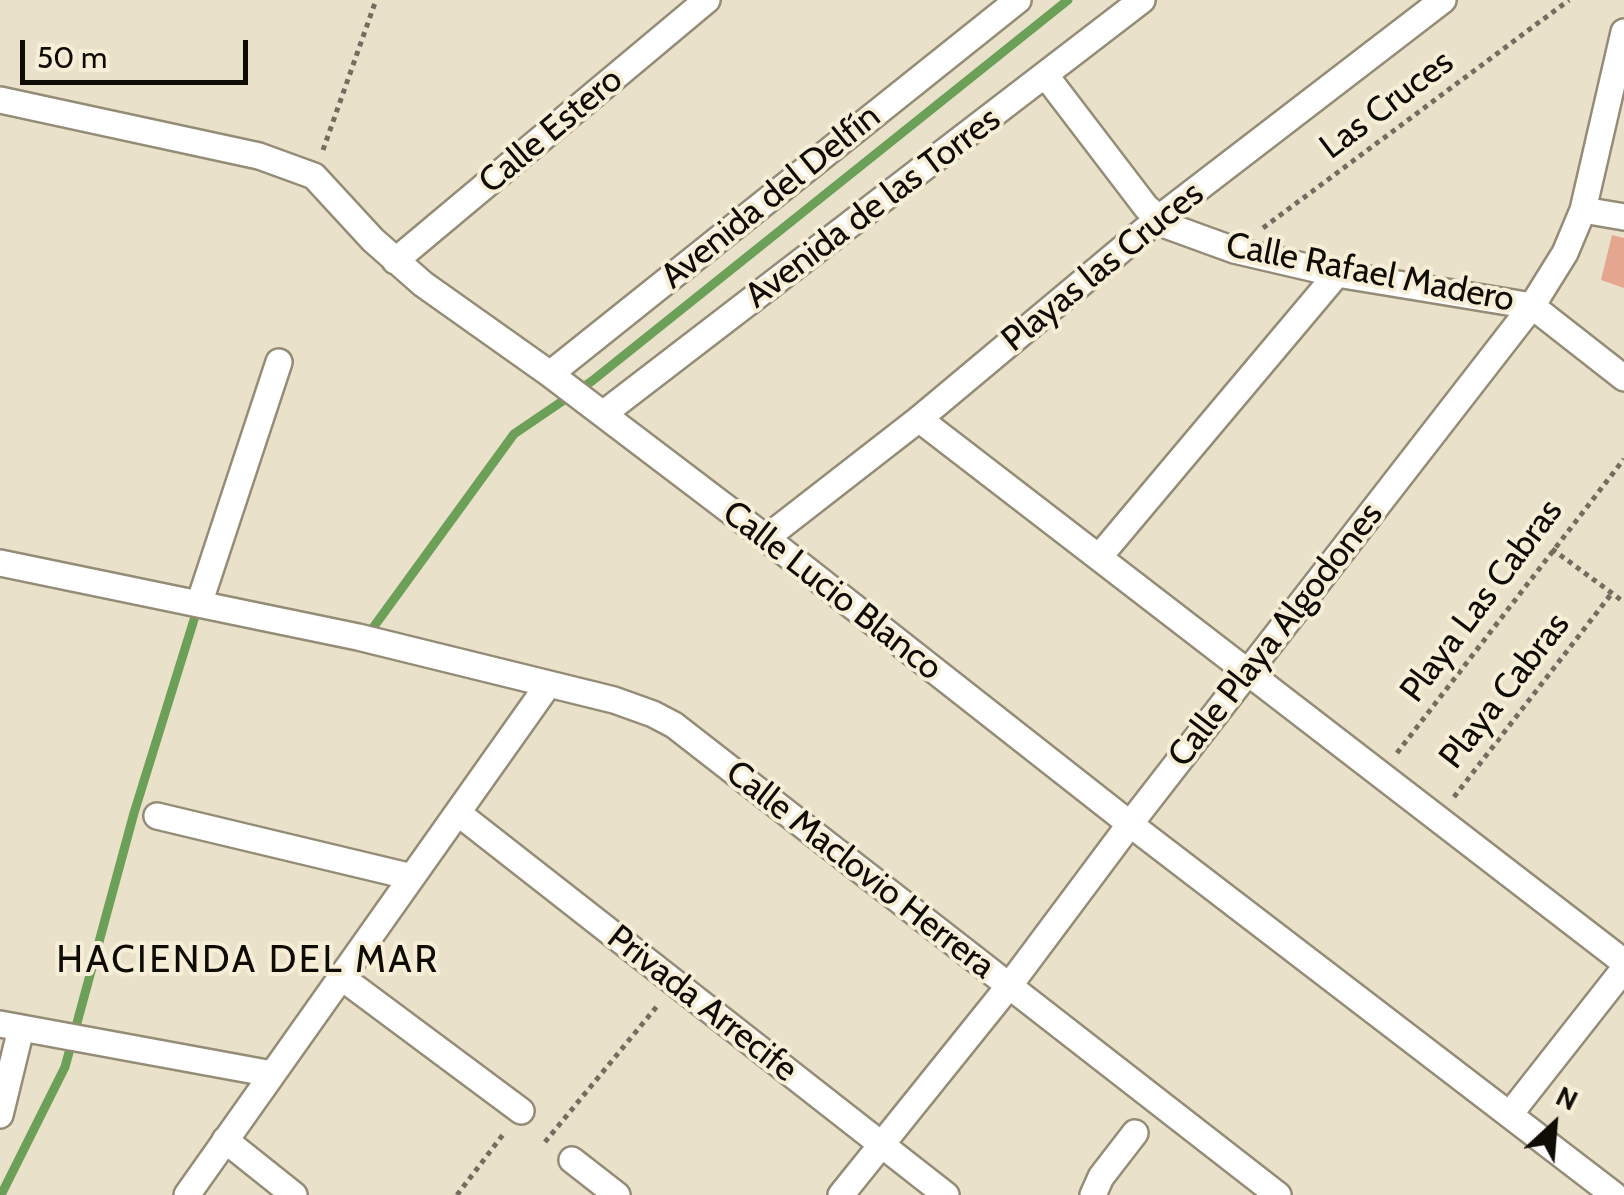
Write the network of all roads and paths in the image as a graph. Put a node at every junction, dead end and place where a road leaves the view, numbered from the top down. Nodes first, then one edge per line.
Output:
1 (376, 0) edge
2 (707, 0) edge
3 (1018, 0) edge
4 (1142, 0) edge
5 (1443, 0) edge
6 (1569, 0) edge
7 (986, 10) edge
8 (1624, 32) edge
9 (1046, 76) junction
10 (0, 100) edge
11 (314, 176) junction
12 (1583, 210) junction
13 (1624, 217) edge
14 (1158, 219) junction
15 (1234, 250) junction
16 (396, 262) junction
17 (1337, 274) junction
18 (1532, 306) junction
19 (279, 362) dead end
20 (550, 374) junction
21 (1624, 378) edge
22 (603, 414) junction
23 (919, 418) junction
24 (1624, 458) edge
25 (766, 538) junction
26 (1552, 549) junction
27 (1099, 557) junction
28 (0, 563) edge
29 (1612, 594) junction
30 (1624, 602) edge
31 (199, 604) junction
32 (1248, 672) junction
33 (548, 685) junction
34 (1381, 775) junction
35 (458, 812) junction
36 (157, 816) dead end
37 (1437, 819) junction
38 (1130, 824) junction
39 (412, 877) junction
40 (1624, 966) edge
41 (340, 977) junction
42 (676, 984) junction
43 (1009, 986) junction
44 (20, 1028) edge
45 (272, 1074) junction
46 (520, 1112) joint
47 (1510, 1114) junction
48 (0, 1115) edge
49 (1135, 1132) dead end
50 (225, 1140) junction
51 (880, 1144) junction
52 (572, 1160) joint
53 (187, 1195) edge
54 (294, 1195) edge
55 (457, 1195) edge
56 (617, 1195) edge
57 (841, 1195) edge
58 (946, 1195) edge
59 (1094, 1195) edge
60 (1278, 1195) edge
61 (1614, 1195) edge

1 - 11 path
2 - 16 street, Calle Estero
3 - 7 street
4 - 9 street, Avenida de las Torres
5 - 14 street, Playas las Cruces
6 - 15 path, Las Cruces
7 - 20 street, Avenida del Delfín
8 - 12 street, Calle Playa Algodones
9 - 14 street, Calle Rafael Madero
9 - 22 street, Avenida de las Torres
10 - 11 street, Calle Lucio Blanco
11 - 16 street, Calle Lucio Blanco
12 - 13 street
12 - 18 street, Calle Playa Algodones
14 - 15 street, Calle Rafael Madero
14 - 23 street, Playas las Cruces
15 - 17 street, Calle Rafael Madero
16 - 20 street, Calle Lucio Blanco
17 - 18 street, Calle Rafael Madero
17 - 27 street
18 - 21 street, Calle Rafael Madero
18 - 32 street, Calle Playa Algodones
19 - 31 street
20 - 22 street, Calle Lucio Blanco
22 - 25 street, Calle Lucio Blanco
23 - 25 street, Playas las Cruces
23 - 27 street
24 - 26 path, Playa Las Cabras
25 - 38 street, Calle Lucio Blanco
26 - 29 path
26 - 34 path, Playa Las Cabras
27 - 32 street
28 - 31 street
29 - 30 path
29 - 37 path, Playa Cabras
31 - 33 street, Calle Maclovio Herrera
32 - 34 street
32 - 38 street, Calle Playa Algodones
33 - 35 street
33 - 43 street, Calle Maclovio Herrera
34 - 37 street
35 - 39 street
35 - 42 street, Privada Arrecife
36 - 39 street
37 - 40 street
38 - 43 street, Calle Playa Algodones
38 - 47 street, Calle Lucio Blanco
39 - 41 street
40 - 47 street
41 - 45 street
41 - 46 street
42 - 51 street, Privada Arrecife
42 - 52 path
43 - 51 street, Calle Playa Algodones
43 - 60 street, Calle Maclovio Herrera
44 - 45 street
44 - 48 street
45 - 50 street
46 - 55 path
47 - 61 street, Calle Lucio Blanco
49 - 59 street
50 - 53 street
50 - 54 street
51 - 57 street, Calle Playa Algodones
51 - 58 street, Privada Arrecife
52 - 56 street

